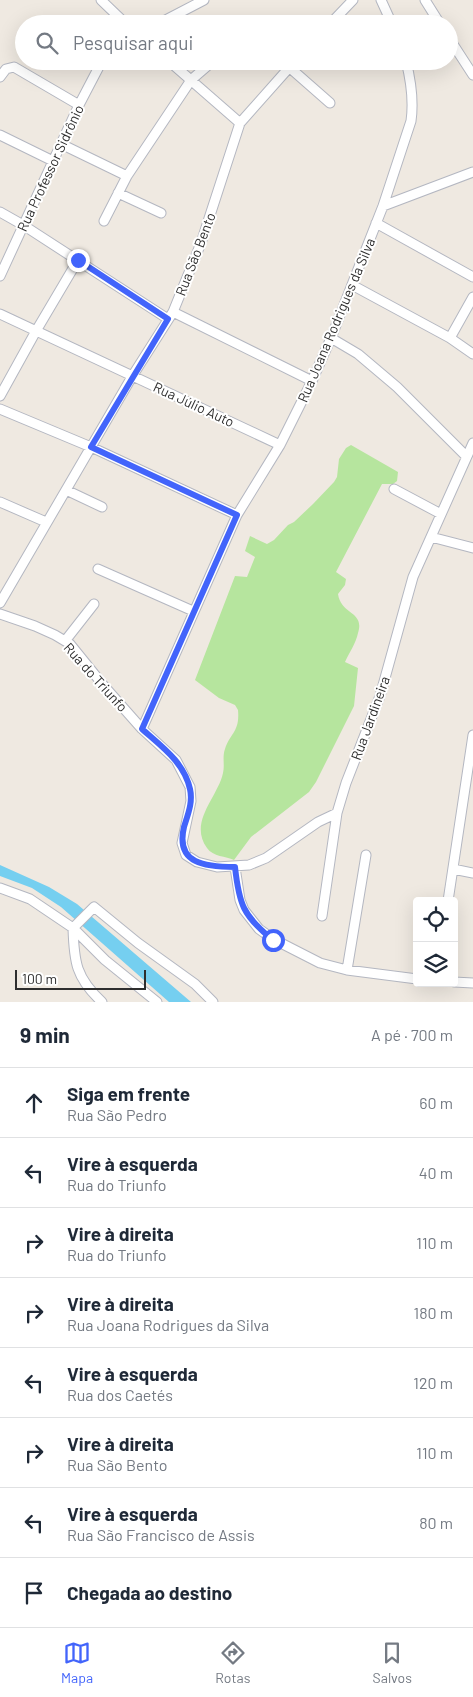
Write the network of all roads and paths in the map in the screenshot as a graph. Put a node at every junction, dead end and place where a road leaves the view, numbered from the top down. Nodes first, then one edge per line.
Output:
1 (102, 0) edge
2 (204, 0) edge
3 (353, 0) edge
4 (381, 0) edge
5 (425, 0) edge
6 (116, 15) edge
7 (175, 15) edge
8 (339, 15) edge
9 (388, 15) edge
10 (434, 15) edge
11 (458, 52) edge
12 (15, 68) edge
13 (20, 70) edge
14 (97, 70) edge
15 (179, 70) edge
16 (203, 70) edge
17 (287, 70) edge
18 (298, 70) edge
19 (408, 70) edge
20 (473, 75) edge
21 (0, 77) edge
22 (191, 80) junction
23 (330, 103) dead end
24 (79, 105) junction
25 (240, 123) junction
26 (0, 135) edge
27 (61, 144) junction
28 (53, 161) junction
29 (473, 172) edge
30 (127, 176) junction
31 (118, 193) junction
32 (383, 206) junction
33 (0, 212) edge
34 (161, 213) dead end
35 (104, 221) dead end
36 (376, 223) junction
37 (23, 225) junction
38 (78, 260) junction
39 (0, 276) edge
40 (473, 277) edge
41 (352, 285) junction
42 (473, 297) edge
43 (0, 314) edge
44 (170, 316) junction
45 (36, 331) junction
46 (331, 338) junction
47 (450, 338) junction
48 (473, 354) edge
49 (133, 375) junction
50 (312, 381) junction
51 (0, 396) edge
52 (0, 408) edge
53 (473, 443) edge
54 (280, 444) junction
55 (91, 447) junction
56 (466, 456) junction
57 (394, 489) dead end
58 (66, 490) junction
59 (0, 502) edge
60 (102, 507) dead end
61 (440, 514) junction
62 (237, 515) junction
63 (46, 522) junction
64 (431, 537) junction
65 (473, 548) edge
66 (98, 569) dead end
67 (0, 603) edge
68 (94, 604) dead end
69 (193, 611) junction
70 (0, 614) edge
71 (64, 641) junction
72 (142, 729) junction
73 (473, 735) edge
74 (337, 813) junction
75 (366, 855) dead end
76 (235, 867) junction
77 (453, 869) junction
78 (473, 873) edge
79 (0, 888) edge
80 (449, 897) edge
81 (322, 916) dead end
82 (74, 927) junction
83 (347, 970) junction
84 (413, 978) edge
85 (458, 982) edge
86 (473, 983) edge
87 (102, 1002) edge
88 (156, 1002) edge
89 (213, 1002) edge

1 - 6 street
2 - 7 street
3 - 8 street
4 - 9 street
5 - 10 street
11 - 20 street
12 - 21 street
13 - 24 street
14 - 24 street, Rua Professor Sidrônio
15 - 22 street
16 - 22 street
17 - 25 street, Rua São Bento
18 - 23 street
19 - 32 street, Rua Joana Rodrigues da Silva
22 - 25 street
22 - 30 street
24 - 27 street, Rua Professor Sidrônio
25 - 44 street, Rua São Bento
26 - 28 street
27 - 28 street, Rua Professor Sidrônio
27 - 30 street
28 - 37 street, Rua Professor Sidrônio
29 - 32 street
30 - 31 street
31 - 34 street
31 - 35 street
32 - 36 street, Rua Joana Rodrigues da Silva
33 - 37 street
36 - 40 street
36 - 41 street, Rua Joana Rodrigues da Silva
37 - 38 street
37 - 39 street, Rua Professor Sidrônio
38 - 44 street
38 - 45 street
41 - 46 street, Rua Joana Rodrigues da Silva
41 - 47 street
42 - 47 street
43 - 45 street, Rua Júlio Auto
44 - 49 street, Rua São Bento
44 - 50 street
45 - 49 street, Rua Júlio Auto
45 - 51 street
46 - 50 street, Rua Joana Rodrigues da Silva
46 - 56 street
47 - 48 street
49 - 54 street, Rua Júlio Auto
49 - 55 street, Rua São Bento
50 - 54 street, Rua Joana Rodrigues da Silva
52 - 55 street
53 - 56 street, Rua Jardineira
54 - 62 street, Rua Joana Rodrigues da Silva
55 - 58 street, Rua São Bento
55 - 62 street
56 - 61 street, Rua Jardineira
57 - 61 street
58 - 60 street
58 - 63 street, Rua São Bento
59 - 63 street
61 - 64 street, Rua Jardineira
62 - 69 street, Rua Joana Rodrigues da Silva
63 - 67 street, Rua São Bento
64 - 65 street
64 - 74 street, Rua Jardineira
66 - 69 street
68 - 71 street
69 - 72 street, Rua Joana Rodrigues da Silva
70 - 71 street, Rua do Triunfo
71 - 72 street, Rua do Triunfo
72 - 76 street, Rua do Triunfo
73 - 77 street
74 - 76 street
74 - 81 street, Rua Jardineira
75 - 83 street
76 - 83 street
77 - 78 street
77 - 80 street
79 - 82 street
82 - 87 street
82 - 88 street
82 - 89 street
83 - 84 street
85 - 86 street

